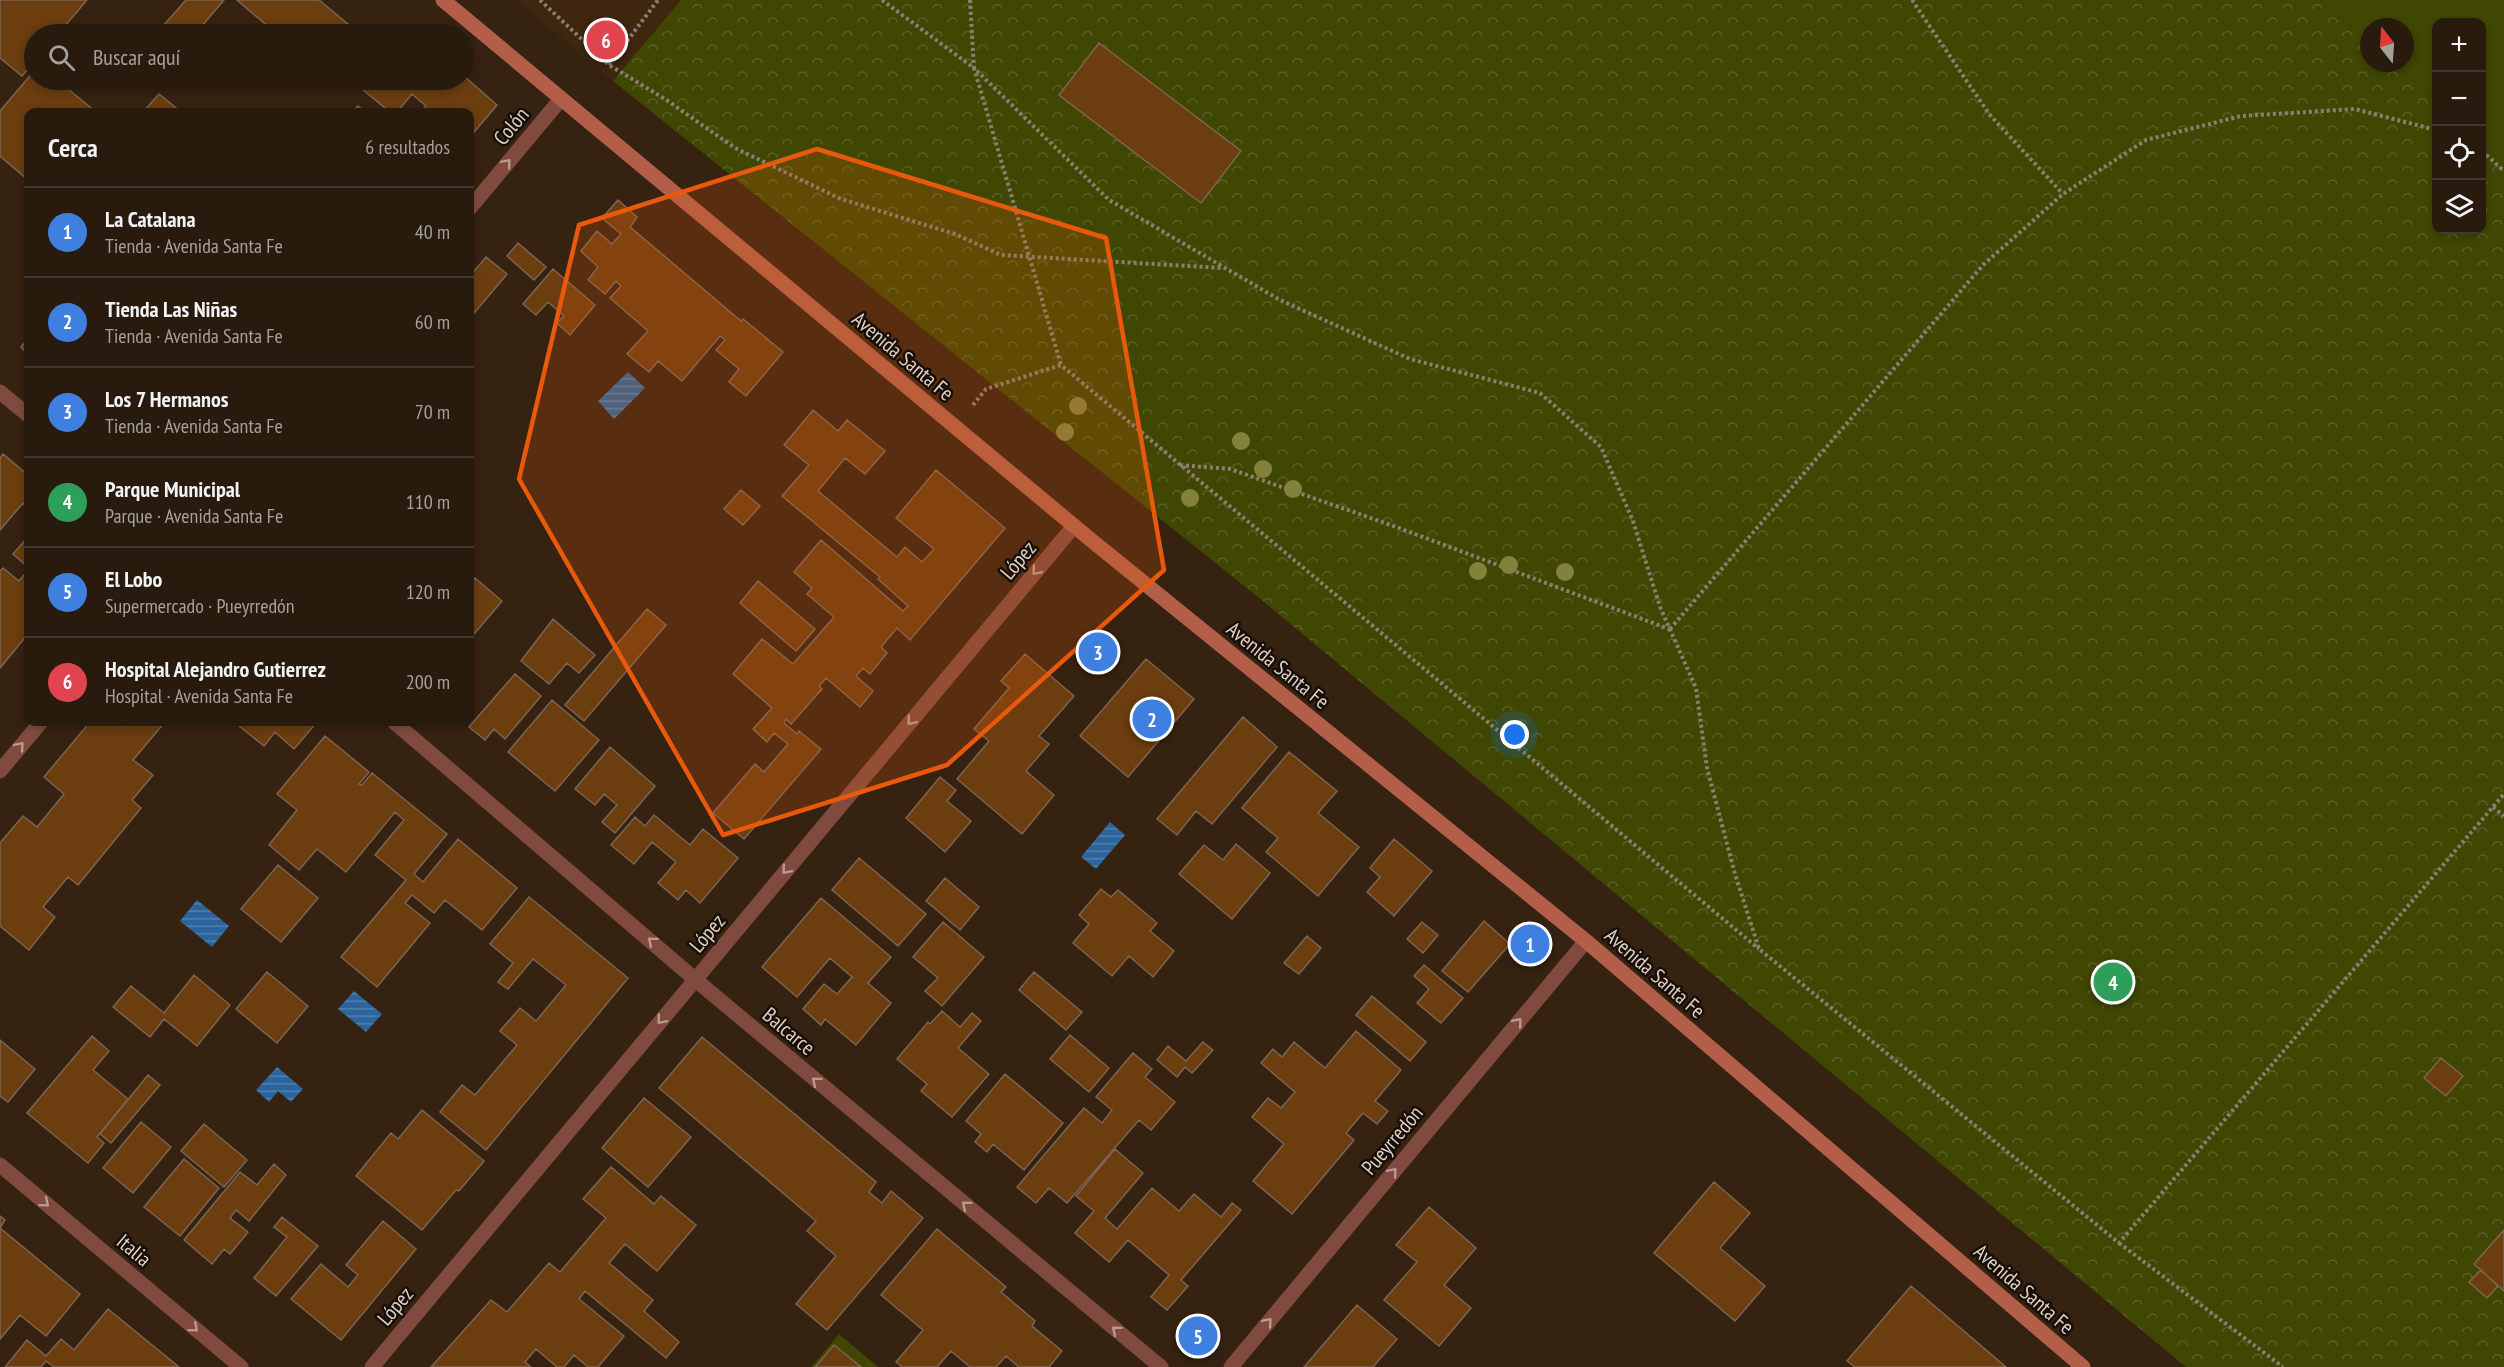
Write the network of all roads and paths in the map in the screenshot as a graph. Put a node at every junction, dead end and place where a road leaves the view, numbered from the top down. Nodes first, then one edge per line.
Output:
1 (443, 0) edge
2 (540, 0) edge
3 (658, 0) edge
4 (882, 0) edge
5 (970, 0) edge
6 (1912, 0) edge
7 (472, 24) edge
8 (474, 26) edge
9 (609, 65) junction
10 (974, 68) junction
11 (561, 99) junction
12 (2432, 129) edge
13 (2486, 156) edge
14 (2504, 171) edge
15 (2063, 194) junction
16 (474, 203) edge
17 (1029, 256) junction
18 (1226, 268) junction
19 (1061, 365) junction
20 (0, 392) edge
21 (24, 412) edge
22 (955, 427) junction
23 (1180, 465) junction
24 (1074, 526) junction
25 (1670, 629) junction
26 (38, 726) edge
27 (399, 726) edge
28 (0, 771) edge
29 (2504, 794) edge
30 (2493, 807) junction
31 (2504, 816) edge
32 (1586, 941) junction
33 (1759, 949) junction
34 (696, 978) junction
35 (0, 1165) edge
36 (2119, 1243) junction
37 (241, 1367) edge
38 (372, 1367) edge
39 (1161, 1367) edge
40 (1231, 1367) edge
41 (2083, 1367) edge
42 (2283, 1367) edge

1 - 7 main road, Avenida Santa Fe
2 - 9 path
3 - 9 path
4 - 10 path
5 - 10 path
6 - 15 path
8 - 11 main road, Avenida Santa Fe
9 - 17 path
10 - 17 path
10 - 18 path
16 -> 11 street, Colón
11 - 22 main road, Avenida Santa Fe
12 - 15 path
13 - 14 path
15 - 25 path
17 - 18 path
17 - 19 path
18 - 25 path
19 - 22 path
19 - 23 path
20 - 21 street
22 - 24 main road, Avenida Santa Fe
23 - 25 path
23 - 33 path
24 - 32 main road, Avenida Santa Fe
24 -> 34 street, López
25 - 33 path
28 -> 26 street
34 -> 27 street, Balcarce
29 - 30 path
30 - 31 path
30 - 36 path
40 -> 32 street, Pueyrredón
32 - 41 main road, Avenida Santa Fe
33 - 36 path
34 -> 38 street, López
39 -> 34 street, Balcarce
35 -> 37 street, Italia
36 - 42 path

